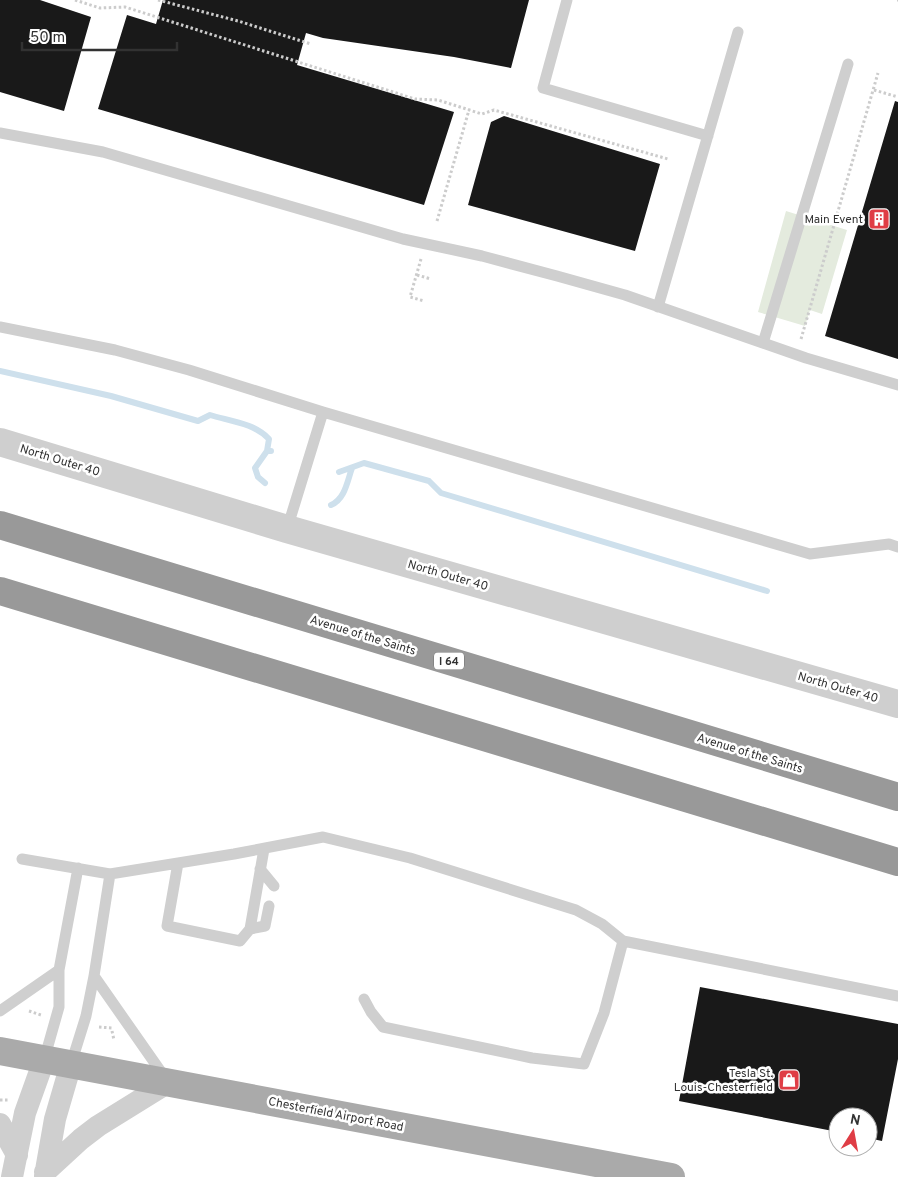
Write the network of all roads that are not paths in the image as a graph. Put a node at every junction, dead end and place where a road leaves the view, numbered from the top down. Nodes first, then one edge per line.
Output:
1 (567, 0) edge
2 (738, 32) dead end
3 (848, 64) dead end
4 (0, 133) edge
5 (708, 136) junction
6 (658, 307) junction
7 (0, 327) edge
8 (763, 343) junction
9 (898, 385) edge
10 (324, 412) junction
11 (0, 442) edge
12 (0, 525) edge
13 (287, 529) junction
14 (898, 547) edge
15 (0, 591) edge
16 (898, 704) edge
17 (898, 797) edge
18 (264, 848) junction
19 (22, 858) dead end
20 (898, 862) edge
21 (178, 863) junction
22 (78, 868) junction
23 (260, 869) junction
24 (110, 874) junction
25 (274, 886) dead end
26 (269, 906) dead end
27 (250, 929) junction
28 (623, 941) junction
29 (59, 970) junction
30 (94, 976) junction
31 (898, 996) edge
32 (364, 999) dead end
33 (0, 1011) edge
34 (0, 1051) edge
35 (44, 1060) junction
36 (71, 1064) junction
37 (169, 1082) junction
38 (0, 1124) edge
39 (16, 1155) junction
40 (45, 1174) edge
41 (12, 1177) edge
42 (671, 1177) edge

1 - 5 lane
2 - 5 lane
3 - 8 lane
4 - 6 lane
5 - 6 lane
6 - 8 lane
7 - 10 lane
8 - 9 lane
10 - 13 lane
10 - 14 lane
11 - 13 street, North Outer 40
12 - 17 highway, Avenue of the Saints / I 64
13 - 16 street, North Outer 40
15 - 20 highway
18 - 21 lane
18 - 23 lane
18 - 28 lane
19 - 22 lane
21 - 24 lane
21 - 27 lane
22 - 24 lane
22 - 29 lane
23 - 25 lane
23 - 27 lane
24 - 30 lane
26 - 27 lane
28 - 31 lane
28 - 32 lane
29 - 33 lane
29 - 35 lane
30 - 36 lane
30 - 37 lane
34 - 35 main road, Chesterfield Airport Road
35 - 36 main road, Chesterfield Airport Road
35 - 39 street
36 - 37 main road, Chesterfield Airport Road
36 - 40 street
37 - 40 street
37 - 42 main road, Chesterfield Airport Road
38 - 39 street
39 - 41 street

